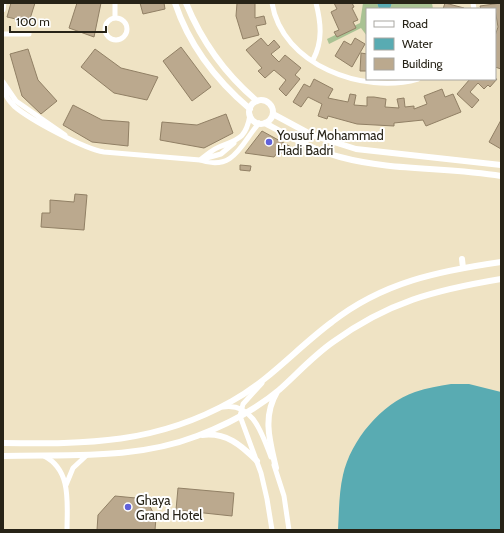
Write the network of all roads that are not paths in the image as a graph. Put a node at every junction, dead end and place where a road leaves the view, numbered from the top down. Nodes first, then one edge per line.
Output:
1 (4, 3) edge
2 (115, 3) edge
3 (175, 3) edge
4 (186, 3) edge
5 (272, 3) edge
6 (316, 3) edge
7 (3, 10) edge
8 (115, 17) junction
9 (3, 34) edge
10 (29, 34) dead end
11 (313, 60) junction
12 (413, 80) edge
13 (3, 82) edge
14 (3, 88) edge
15 (257, 101) junction
16 (250, 112) junction
17 (273, 114) junction
18 (262, 123) junction
19 (71, 139) junction
20 (235, 141) junction
21 (225, 151) junction
22 (232, 158) junction
23 (200, 160) junction
24 (501, 165) edge
25 (501, 176) edge
26 (462, 259) dead end
27 (501, 262) edge
28 (463, 268) junction
29 (501, 279) edge
30 (268, 377) junction
31 (278, 390) junction
32 (218, 408) junction
33 (241, 408) junction
34 (247, 412) junction
35 (240, 416) junction
36 (196, 436) junction
37 (3, 443) edge
38 (42, 455) junction
39 (87, 455) junction
40 (3, 456) edge
41 (257, 461) junction
42 (276, 468) junction
43 (66, 486) junction
44 (67, 530) edge
45 (272, 530) edge
46 (289, 530) edge

1 - 7 street
2 - 8 street
3 - 16 street
4 - 15 street
5 - 11 street
6 - 11 street
8 - 8 street
9 - 10 street
11 - 12 street
13 - 19 street
14 - 19 street
15 - 16 street
15 - 17 street
16 - 18 street
16 - 20 street
17 - 18 street
17 - 24 street
18 - 22 street
18 - 25 street
19 - 23 street
20 - 21 street
20 - 23 street
21 - 22 street
21 - 23 street
22 - 23 street
26 - 28 street
27 - 28 street
28 - 30 street
29 - 31 street
30 - 32 street
30 - 33 street
31 - 34 street
31 - 42 street
32 - 33 street
32 - 37 street
33 - 34 street
33 - 35 street
34 - 35 street
34 - 42 street
35 - 36 street
35 - 41 street
36 - 39 street
36 - 41 street
38 - 39 street
38 - 40 street
38 - 43 street
39 - 43 street
41 - 45 street
42 - 46 street
43 - 44 street

